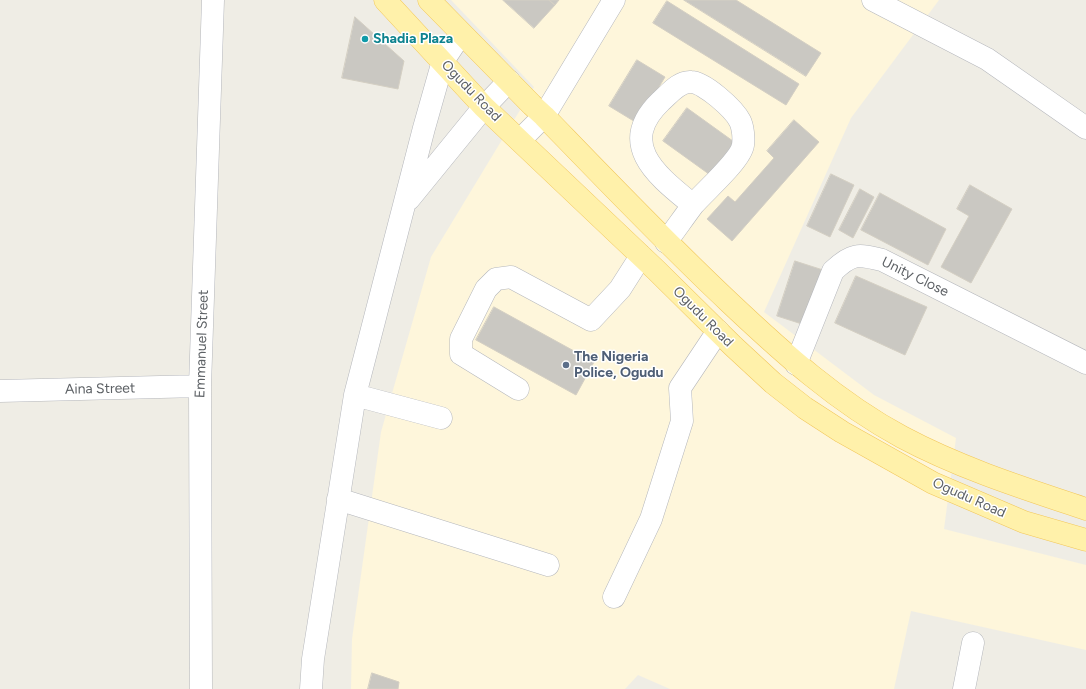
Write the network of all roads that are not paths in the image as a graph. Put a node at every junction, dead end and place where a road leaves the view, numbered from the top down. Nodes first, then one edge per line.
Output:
1 (213, 0) edge
2 (385, 0) edge
3 (428, 0) edge
4 (600, 0) edge
5 (614, 0) edge
6 (873, 0) edge
7 (461, 34) junction
8 (443, 61) junction
9 (509, 81) junction
10 (484, 107) junction
11 (538, 110) junction
12 (1086, 128) edge
13 (515, 135) junction
14 (404, 205) junction
15 (693, 205) junction
16 (666, 242) junction
17 (641, 256) junction
18 (718, 331) junction
19 (1086, 362) edge
20 (796, 364) junction
21 (200, 386) junction
22 (518, 389) dead end
23 (0, 391) edge
24 (355, 395) junction
25 (441, 418) dead end
26 (338, 499) junction
27 (1086, 509) edge
28 (1086, 540) edge
29 (548, 565) dead end
30 (614, 597) dead end
31 (973, 643) dead end
32 (201, 689) edge
33 (311, 689) edge
34 (964, 689) edge

1 - 21 street, Emmanuel Street
2 - 8 main road, Ogudu Road
3 - 7 main road, Ogudu Road
4 - 11 street
5 - 11 street
6 - 12 street
7 - 8 street
7 - 9 main road, Ogudu Road
8 - 10 main road, Ogudu Road
8 - 14 street
9 - 10 street
9 - 11 main road, Ogudu Road
10 - 13 main road, Ogudu Road
10 - 14 street
11 - 13 street
11 - 16 main road, Ogudu Road
13 - 17 main road, Ogudu Road
14 - 24 street
15 - 15 street
15 - 16 street
16 - 20 main road, Ogudu Road
17 - 18 main road, Ogudu Road
17 - 22 street
18 - 28 main road, Ogudu Road
18 - 30 street
19 - 20 street, Unity Close
20 - 27 main road, Ogudu Road
21 - 23 street, Aina Street
21 - 32 street, Emmanuel Street
24 - 25 street
24 - 26 street
26 - 29 street
26 - 33 street
31 - 34 street

